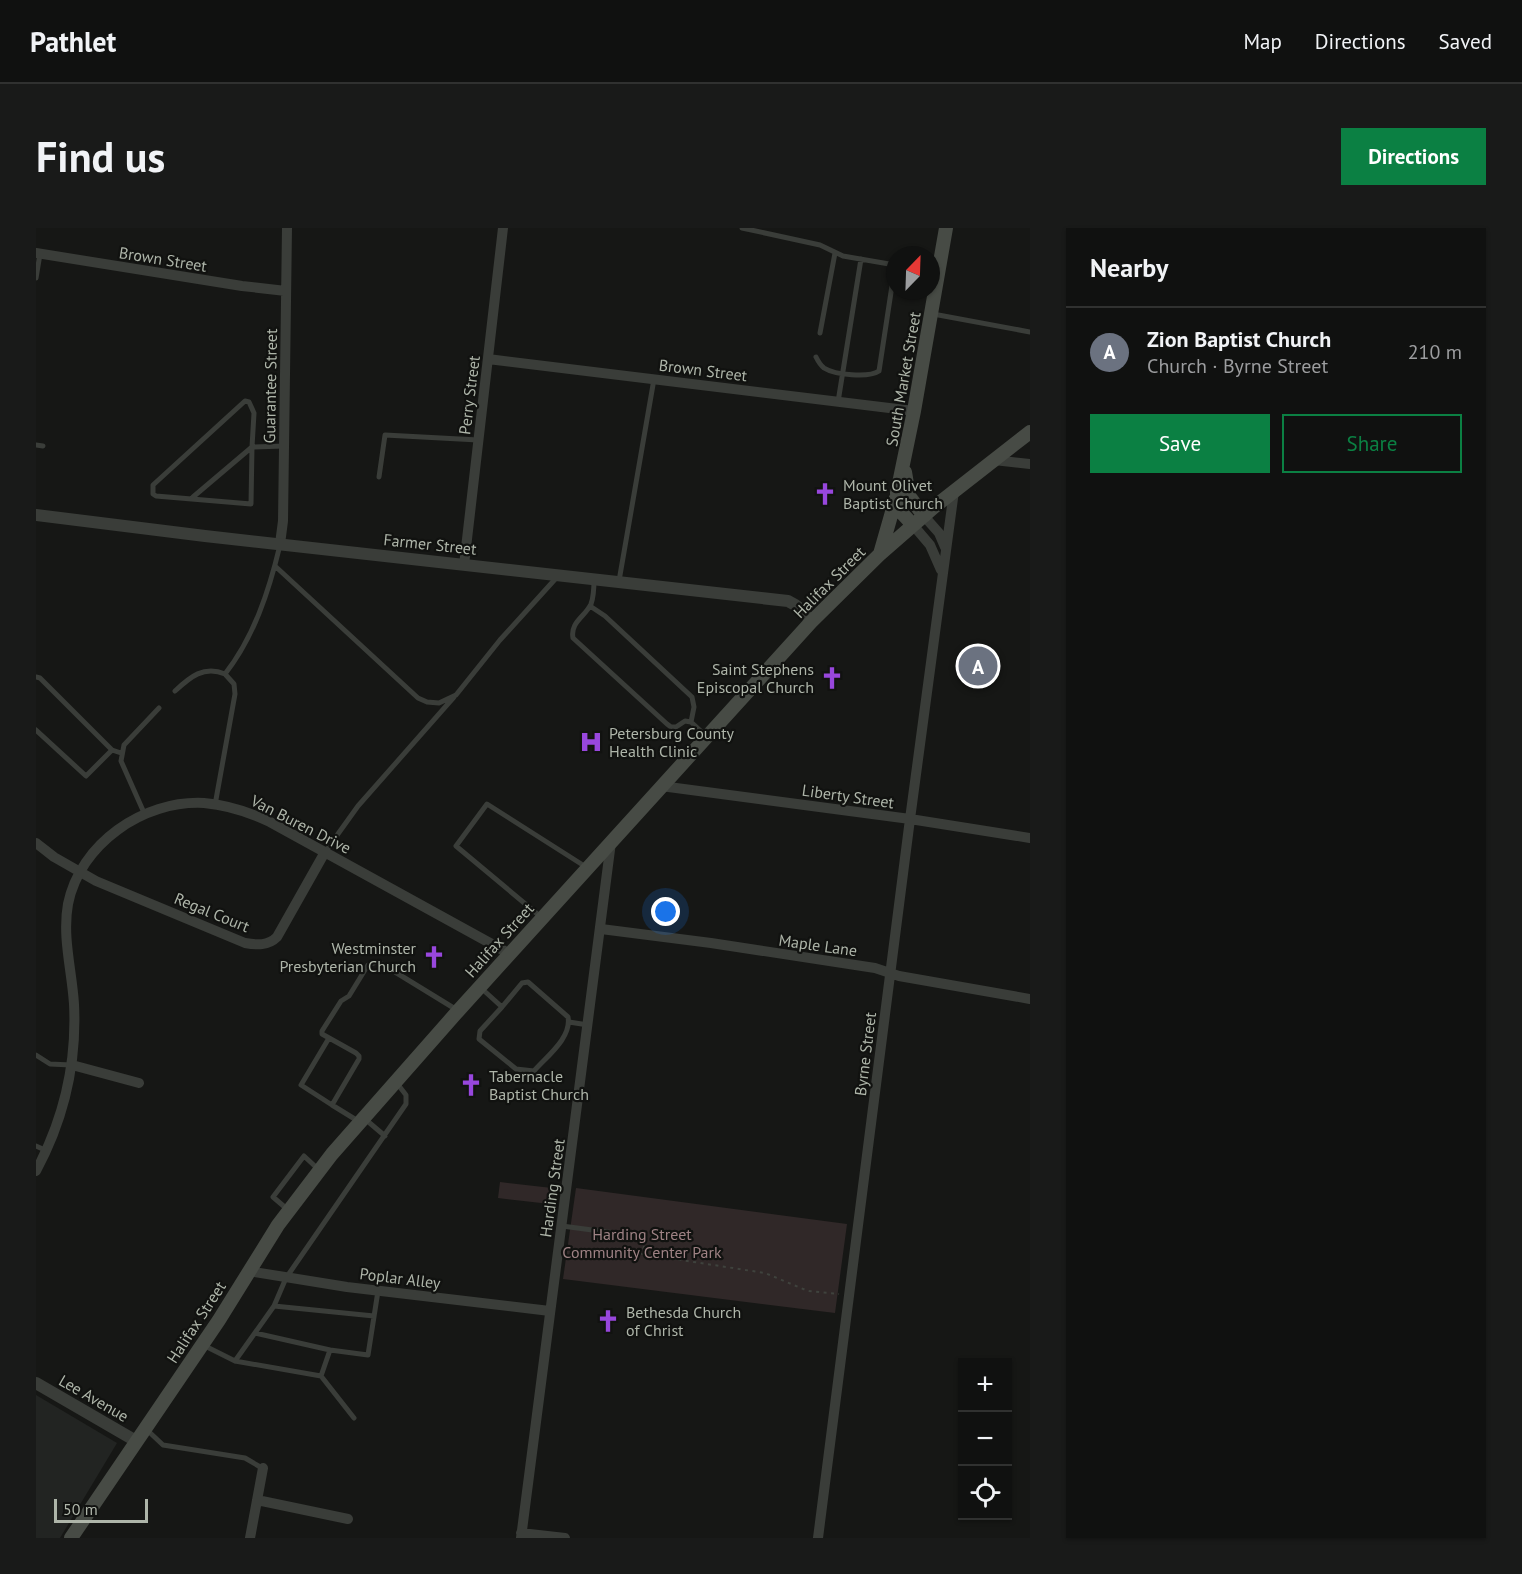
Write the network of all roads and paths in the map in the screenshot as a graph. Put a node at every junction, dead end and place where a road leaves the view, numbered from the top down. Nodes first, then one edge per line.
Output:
1 (287, 228) edge
2 (503, 228) edge
3 (742, 228) edge
4 (786, 228) edge
5 (946, 228) edge
6 (784, 237) junction
7 (940, 250) edge
8 (834, 253) junction
9 (38, 254) edge
10 (861, 260) junction
11 (886, 264) edge
12 (36, 278) edge
13 (286, 291) junction
14 (890, 300) edge
15 (932, 300) edge
16 (931, 313) junction
17 (1030, 332) edge
18 (820, 333) dead end
19 (816, 357) dead end
20 (488, 358) junction
21 (843, 374) junction
22 (654, 379) junction
23 (838, 402) junction
24 (914, 411) junction
25 (1030, 432) edge
26 (478, 440) junction
27 (36, 445) edge
28 (43, 446) dead end
29 (284, 446) junction
30 (252, 447) junction
31 (994, 460) junction
32 (904, 464) junction
33 (1030, 464) edge
34 (379, 477) dead end
35 (954, 491) junction
36 (897, 493) junction
37 (193, 497) junction
38 (36, 515) edge
39 (919, 520) junction
40 (280, 544) junction
41 (945, 547) junction
42 (879, 555) junction
43 (464, 565) junction
44 (275, 566) junction
45 (942, 573) junction
46 (559, 575) junction
47 (594, 579) junction
48 (620, 581) junction
49 (590, 606) junction
50 (811, 622) junction
51 (225, 674) junction
52 (36, 677) edge
53 (175, 691) dead end
54 (456, 695) junction
55 (159, 708) dead end
56 (691, 722) junction
57 (36, 730) edge
58 (707, 736) junction
59 (112, 750) junction
60 (122, 753) junction
61 (661, 786) junction
62 (215, 805) junction
63 (145, 815) junction
64 (910, 819) junction
65 (1030, 838) edge
66 (611, 842) junction
67 (36, 843) edge
68 (325, 852) junction
69 (587, 868) junction
70 (80, 871) junction
71 (542, 918) junction
72 (601, 929) junction
73 (510, 954) junction
74 (890, 973) junction
75 (480, 986) junction
76 (1030, 999) edge
77 (502, 1007) junction
78 (458, 1011) junction
79 (569, 1022) junction
80 (588, 1025) junction
81 (329, 1038) junction
82 (36, 1055) edge
83 (72, 1065) junction
84 (396, 1082) junction
85 (139, 1083) dead end
86 (332, 1105) junction
87 (362, 1120) junction
88 (385, 1136) junction
89 (36, 1146) edge
90 (47, 1151) junction
91 (320, 1170) junction
92 (36, 1171) edge
93 (288, 1211) junction
94 (562, 1226) junction
95 (645, 1237) joint
96 (248, 1271) junction
97 (286, 1278) junction
98 (378, 1291) junction
99 (849, 1296) junction
100 (274, 1306) junction
101 (550, 1311) junction
102 (374, 1316) junction
103 (255, 1333) junction
104 (202, 1344) junction
105 (330, 1350) junction
106 (235, 1360) junction
107 (321, 1376) junction
108 (36, 1383) edge
109 (354, 1418) dead end
110 (145, 1428) junction
111 (136, 1441) junction
112 (263, 1468) joint
113 (257, 1500) junction
114 (348, 1519) dead end
115 (521, 1535) edge
116 (71, 1538) edge
117 (250, 1538) edge
118 (565, 1538) edge
119 (818, 1538) edge

1 - 13 street, Guarantee Street
2 - 20 street, Perry Street
3 - 6 lane
4 - 6 lane
5 - 7 main road, South Market Street
6 - 8 lane
8 - 10 lane
8 - 18 lane
9 - 12 lane
9 - 13 street, Brown Street
10 - 11 lane
10 - 21 lane
13 - 29 street, Guarantee Street
14 - 21 lane
15 - 16 main road, South Market Street
16 - 17 lane
16 - 24 main road, South Market Street
19 - 21 lane
20 - 22 street, Brown Street
20 - 26 street, Perry Street
21 - 23 lane
22 - 23 street, Brown Street
22 - 48 lane
23 - 24 street, Brown Street
24 - 32 main road, South Market Street
25 - 31 main road, Halifax Street
26 - 34 lane
26 - 43 street, Perry Street
27 - 28 lane
29 - 30 lane
29 - 40 street, Guarantee Street
30 - 37 lane
30 - 37 lane
30 - 37 lane
31 - 33 street
31 - 35 main road, Halifax Street
32 - 36 main road, South Market Street
32 - 39 main road, South Market Street
35 - 39 main road, Halifax Street
35 - 41 street, Byrne Street
36 - 39 main road
36 - 42 main road, South Market Street
38 - 40 street, Farmer Street
39 - 41 street
39 - 42 main road, Halifax Street
39 - 45 street
40 - 43 street, Farmer Street
40 - 44 lane
41 - 45 street, Byrne Street
42 - 50 main road, Halifax Street
43 - 46 street, Farmer Street
44 - 51 lane
44 - 54 lane
45 - 64 street, Byrne Street
46 - 47 street, Farmer Street
46 - 54 lane
47 - 48 street, Farmer Street
47 - 49 lane
48 - 50 street, Farmer Street
49 - 56 lane
49 - 56 lane
50 - 58 main road, Halifax Street
51 - 53 lane
51 - 62 lane
52 - 59 lane
54 - 68 lane
55 - 60 lane
56 - 58 lane
57 - 59 lane
58 - 61 main road, Halifax Street
59 - 60 lane
60 - 63 lane
61 - 64 street, Liberty Street
61 - 66 main road, Halifax Street
62 - 63 street, Van Buren Drive
62 - 68 street, Van Buren Drive
63 - 70 street, Van Buren Drive
64 - 65 street, Liberty Street
64 - 74 street, Byrne Street
66 - 69 main road, Halifax Street
66 - 72 street, Harding Street
67 - 70 street, Regal Court
68 - 70 street, Regal Court
68 - 73 street, Van Buren Drive
69 - 71 main road, Halifax Street
69 - 71 lane
70 - 83 street, Van Buren Drive
71 - 73 main road, Halifax Street
72 - 74 street, Maple Lane
72 - 80 street, Harding Street
73 - 75 main road, Halifax Street
74 - 76 street, Maple Lane
74 - 99 street, Byrne Street
75 - 77 lane
75 - 78 main road, Halifax Street
77 - 79 lane
77 - 79 lane
78 - 81 lane
78 - 84 main road, Halifax Street
79 - 80 lane
80 - 94 street, Harding Street
81 - 86 lane
81 - 86 lane
82 - 83 lane
83 - 85 street
83 - 90 street, Van Buren Drive
84 - 87 main road, Halifax Street
84 - 88 lane
86 - 87 lane
87 - 88 lane
87 - 91 main road, Halifax Street
88 - 97 lane
89 - 90 lane
90 - 92 street, Van Buren Drive
91 - 93 main road, Halifax Street
91 - 93 lane
93 - 96 main road, Halifax Street
94 - 95 lane
94 - 101 street, Harding Street
95 - 99 path
96 - 97 street, Poplar Alley
96 - 104 main road, Halifax Street
97 - 98 street, Poplar Alley
97 - 100 lane
98 - 101 street, Poplar Alley
98 - 102 lane
99 - 119 street, Byrne Street
100 - 102 lane
100 - 103 lane
101 - 115 street, Harding Street
102 - 105 lane
103 - 105 lane
103 - 106 lane
104 - 106 lane
104 - 110 main road, Halifax Street
105 - 107 lane
106 - 107 lane
107 - 109 lane
108 - 111 street, Lee Avenue
110 - 111 main road, Halifax Street
110 - 112 lane
111 - 116 main road, Halifax Street
112 - 113 street
113 - 114 street
113 - 117 street
115 - 118 street

